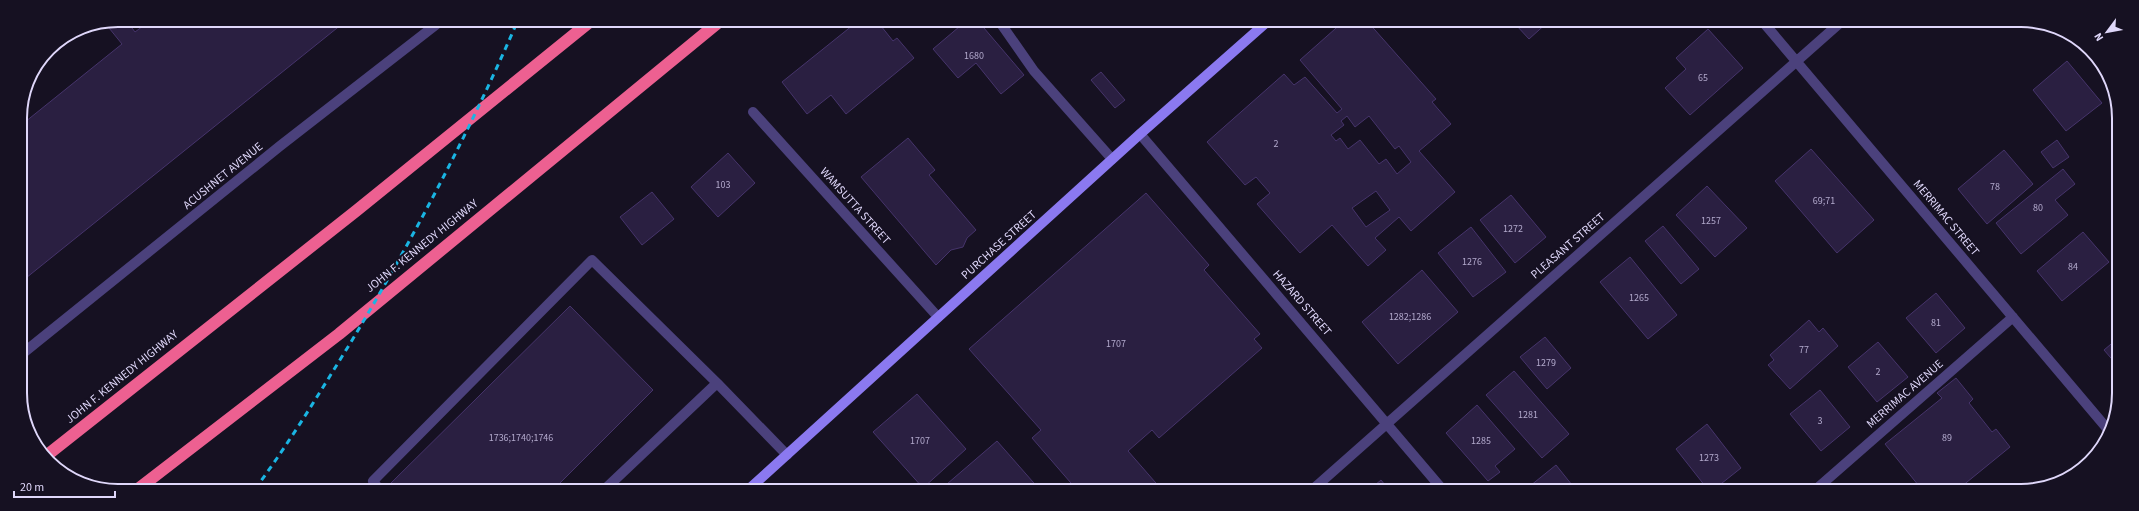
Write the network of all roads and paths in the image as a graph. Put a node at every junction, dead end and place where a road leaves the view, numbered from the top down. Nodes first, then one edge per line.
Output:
1 (433, 27) edge
2 (583, 27) edge
3 (713, 27) edge
4 (1003, 27) edge
5 (1261, 27) edge
6 (1767, 27) edge
7 (1835, 27) edge
8 (1796, 61) junction
9 (753, 112) dead end
10 (1140, 134) junction
11 (1112, 159) junction
12 (938, 317) junction
13 (2013, 317) junction
14 (27, 350) edge
15 (717, 383) junction
16 (1387, 423) junction
17 (2105, 427) edge
18 (50, 453) edge
19 (787, 454) junction
20 (144, 484) edge
21 (375, 484) edge
22 (610, 484) edge
23 (754, 484) edge
24 (1319, 484) edge
25 (1438, 484) edge
26 (1822, 484) edge

1 - 14 street, ACUSHNET AVENUE
2 - 18 highway, JOHN F. KENNEDY HIGHWAY
3 - 20 highway, JOHN F. KENNEDY HIGHWAY
4 - 11 street
5 - 10 main road, PURCHASE STREET
6 - 8 street, MERRIMAC STREET
7 - 8 street, PLEASANT STREET
8 - 13 street, MERRIMAC STREET
8 - 16 street, PLEASANT STREET
9 - 12 street, WAMSUTTA STREET
10 - 11 main road, PURCHASE STREET
10 - 16 street, HAZARD STREET
11 - 12 main road, PURCHASE STREET
12 - 19 main road, PURCHASE STREET
13 - 17 street, MERRIMAC STREET
13 - 26 street, MERRIMAC AVENUE
15 - 19 street
15 - 21 street
15 - 22 street
16 - 24 street, PLEASANT STREET
16 - 25 street, HAZARD STREET
19 - 23 main road, PURCHASE STREET

